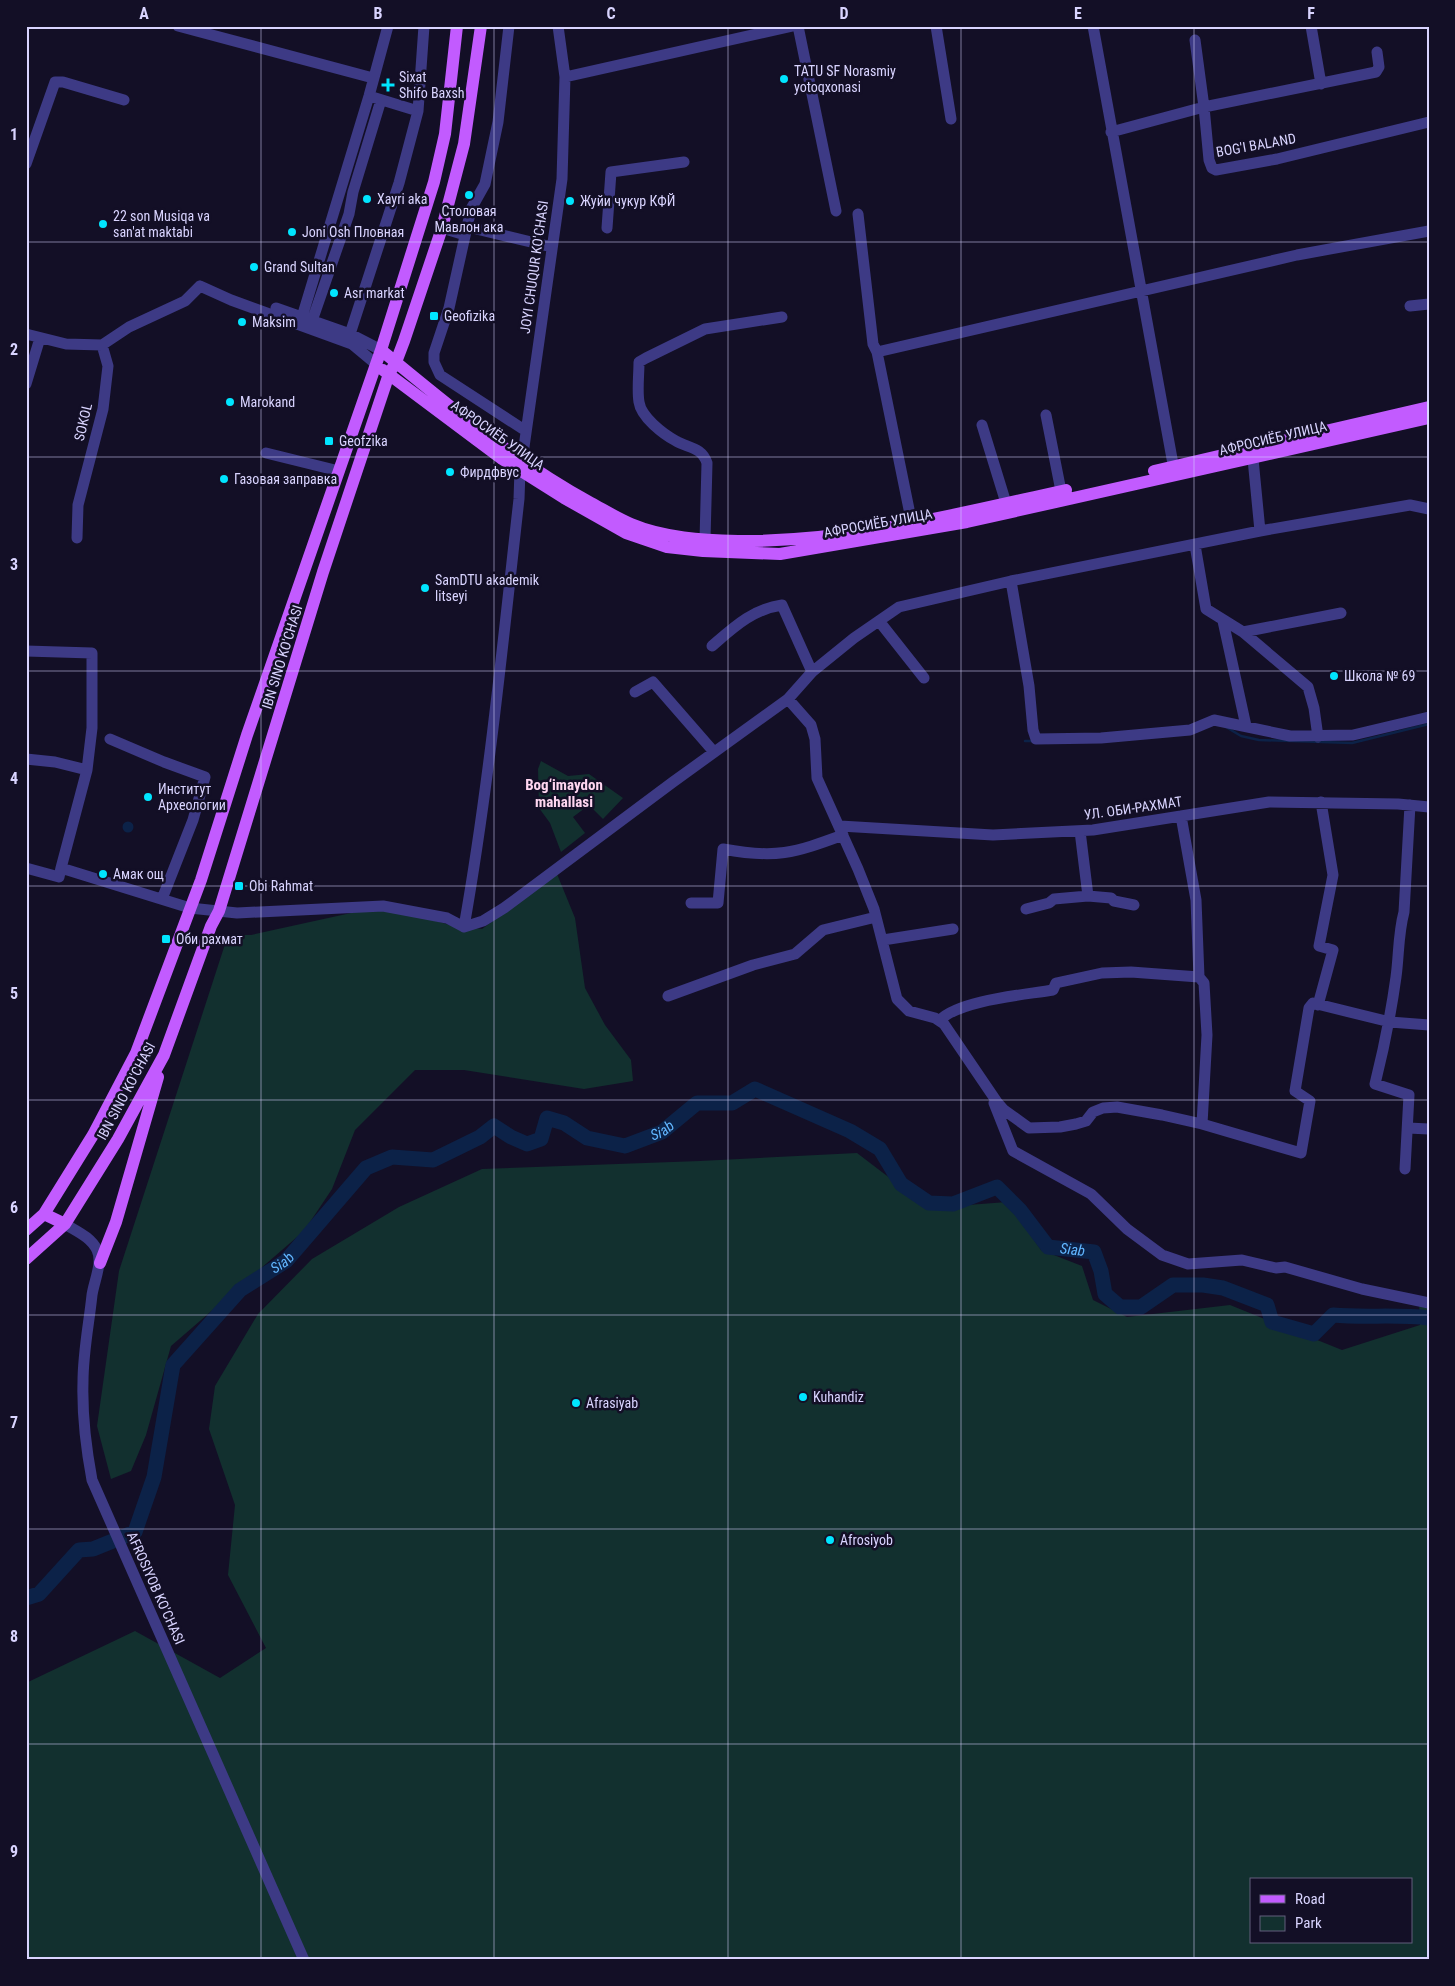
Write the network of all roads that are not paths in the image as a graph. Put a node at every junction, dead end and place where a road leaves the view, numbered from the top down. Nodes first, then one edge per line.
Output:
1 (178, 26) edge
2 (388, 26) edge
3 (424, 26) edge
4 (457, 26) edge
5 (481, 26) edge
6 (509, 26) edge
7 (558, 26) edge
8 (793, 26) edge
9 (798, 26) edge
10 (936, 26) edge
11 (1093, 26) edge
12 (1311, 26) edge
13 (755, 30) edge
14 (1194, 40) dead end
15 (1377, 52) dead end
16 (565, 77) junction
17 (373, 78) junction
18 (1321, 84) junction
19 (369, 96) junction
20 (124, 100) dead end
21 (381, 100) junction
22 (1204, 107) junction
23 (418, 111) junction
24 (951, 119) dead end
25 (1429, 122) edge
26 (1111, 132) junction
27 (684, 162) dead end
28 (26, 164) edge
29 (836, 211) dead end
30 (858, 214) dead end
31 (442, 228) junction
32 (607, 228) dead end
33 (1429, 230) edge
34 (466, 231) junction
35 (552, 247) junction
36 (200, 286) junction
37 (1140, 292) junction
38 (1429, 304) edge
39 (1410, 306) dead end
40 (782, 317) dead end
41 (307, 319) junction
42 (26, 334) edge
43 (350, 334) junction
44 (40, 338) junction
45 (102, 345) junction
46 (381, 350) junction
47 (877, 352) junction
48 (396, 362) junction
49 (376, 364) junction
50 (389, 374) junction
51 (26, 384) edge
52 (1429, 407) edge
53 (1046, 415) dead end
54 (1429, 418) edge
55 (1383, 424) junction
56 (982, 425) dead end
57 (526, 431) junction
58 (1338, 433) junction
59 (266, 453) dead end
60 (1253, 459) junction
61 (521, 465) junction
62 (339, 471) junction
63 (1174, 471) junction
64 (1061, 491) junction
65 (1006, 503) junction
66 (1429, 509) edge
67 (912, 524) junction
68 (1260, 531) junction
69 (77, 538) dead end
70 (705, 540) junction
71 (1195, 545) junction
72 (1011, 581) junction
73 (1341, 613) dead end
74 (879, 621) junction
75 (1223, 621) junction
76 (1243, 632) junction
77 (712, 646) dead end
78 (26, 652) edge
79 (812, 672) junction
80 (924, 678) dead end
81 (635, 692) dead end
82 (788, 700) junction
83 (1429, 717) edge
84 (1246, 726) junction
85 (1318, 737) junction
86 (110, 739) dead end
87 (714, 752) junction
88 (26, 759) edge
89 (87, 770) junction
90 (1321, 802) junction
91 (1410, 805) junction
92 (1429, 807) edge
93 (1181, 816) junction
94 (1080, 830) junction
95 (842, 831) junction
96 (26, 868) edge
97 (61, 868) junction
98 (1088, 896) junction
99 (162, 899) junction
100 (691, 903) dead end
101 (1134, 905) dead end
102 (190, 908) junction
103 (1026, 909) dead end
104 (219, 911) junction
105 (876, 917) junction
106 (464, 926) junction
107 (953, 928) dead end
108 (883, 940) junction
109 (1199, 977) junction
110 (668, 996) dead end
111 (1318, 1004) junction
112 (940, 1020) junction
113 (1390, 1022) junction
114 (1429, 1025) edge
115 (164, 1055) junction
116 (991, 1094) junction
117 (1202, 1124) junction
118 (1408, 1128) junction
119 (1429, 1129) edge
120 (1405, 1170) dead end
121 (44, 1214) junction
122 (65, 1224) junction
123 (26, 1230) edge
124 (26, 1260) edge
125 (100, 1263) junction
126 (1429, 1302) edge
127 (304, 1960) edge

1 - 17 street
2 - 17 street
3 - 23 street
4 - 46 main road, IBN SINO KO'CHASI
5 - 31 main road, IBN SINO KO'CHASI
6 - 34 street
7 - 16 street, JOYI CHUQUR KO'CHASI
8 - 13 street
9 - 29 street
10 - 24 street
11 - 26 street
12 - 18 street
13 - 16 street
14 - 22 street
15 - 18 street
16 - 35 street, JOYI CHUQUR KO'CHASI
17 - 19 street
18 - 22 street
19 - 21 street
19 - 41 street
20 - 28 street
21 - 23 street
21 - 41 street
22 - 25 street, BOG'I BALAND
22 - 26 street
23 - 43 street
26 - 37 street
27 - 32 street
30 - 47 street
31 - 34 street
31 - 48 main road, IBN SINO KO'CHASI
33 - 37 street
34 - 35 street
34 - 57 street
35 - 57 street, JOYI CHUQUR KO'CHASI
36 - 41 street
36 - 45 street
36 - 49 street
37 - 47 street
37 - 63 street
38 - 39 street
40 - 70 street
41 - 43 street
42 - 44 street
43 - 46 street
44 - 45 street
44 - 51 street
45 - 69 street, SOKOL
46 - 48 main road, АФРОСИЁБ УЛИЦА
46 - 49 main road, IBN SINO KO'CHASI
47 - 67 street
48 - 50 main road, IBN SINO KO'CHASI
48 - 61 main road, АФРОСИЁБ УЛИЦА
49 - 50 main road, АФРОСИЁБ УЛИЦА
49 - 62 main road, IBN SINO KO'CHASI
50 - 61 main road, АФРОСИЁБ УЛИЦА
50 - 104 main road, IBN SINO KO'CHASI
52 - 55 main road, АФРОСИЁБ УЛИЦА
53 - 64 street
54 - 55 main road, АФРОСИЁБ УЛИЦА
55 - 58 main road, АФРОСИЁБ УЛИЦА
56 - 65 street
57 - 61 street, JOYI CHUQUR KO'CHASI
58 - 60 main road, АФРОСИЁБ УЛИЦА
58 - 63 main road, АФРОСИЁБ УЛИЦА
59 - 62 street
60 - 63 main road, АФРОСИЁБ УЛИЦА
60 - 68 street
61 - 63 main road, АФРОСИЁБ УЛИЦА
61 - 70 main road, АФРОСИЁБ УЛИЦА
61 - 106 street, JOYI CHUQUR KO'CHASI
62 - 102 main road, IBN SINO KO'CHASI
63 - 64 main road, АФРОСИЁБ УЛИЦА
64 - 65 main road, АФРОСИЁБ УЛИЦА
65 - 67 main road, АФРОСИЁБ УЛИЦА
66 - 68 street
67 - 70 main road, АФРОСИЁБ УЛИЦА
68 - 71 street
71 - 72 street
71 - 75 street
72 - 74 street
72 - 84 street
73 - 76 street
74 - 79 street
74 - 80 street
75 - 76 street
75 - 84 street
76 - 85 street
77 - 79 street
78 - 89 street
79 - 82 street
81 - 87 street
82 - 87 street
82 - 95 street
83 - 85 street
84 - 85 street
86 - 99 street
87 - 106 street
88 - 89 street
89 - 97 street
90 - 91 street, УЛ. ОБИ-РАХМАТ
90 - 93 street, УЛ. ОБИ-РАХМАТ
90 - 111 street
91 - 92 street, УЛ. ОБИ-РАХМАТ
91 - 113 street
93 - 94 street, УЛ. ОБИ-РАХМАТ
93 - 109 street
94 - 95 street, УЛ. ОБИ-РАХМАТ
94 - 98 street
95 - 100 street
95 - 105 street
96 - 97 street
97 - 99 street
98 - 101 street
98 - 103 street
99 - 102 street
102 - 104 street
102 - 121 main road, IBN SINO KO'CHASI
104 - 106 street
104 - 115 main road, IBN SINO KO'CHASI
105 - 108 street
105 - 110 street
107 - 108 street
108 - 112 street
109 - 112 street
109 - 117 street
111 - 113 street
111 - 117 street
112 - 116 street
113 - 114 street
113 - 118 street
115 - 122 main road, IBN SINO KO'CHASI
115 - 125 main road
116 - 117 street
116 - 126 street
118 - 119 street
118 - 120 street
121 - 122 main road
121 - 123 main road, IBN SINO KO'CHASI
122 - 124 main road, IBN SINO KO'CHASI
122 - 125 street
125 - 127 street, AFROSIYOB KO'CHASI

